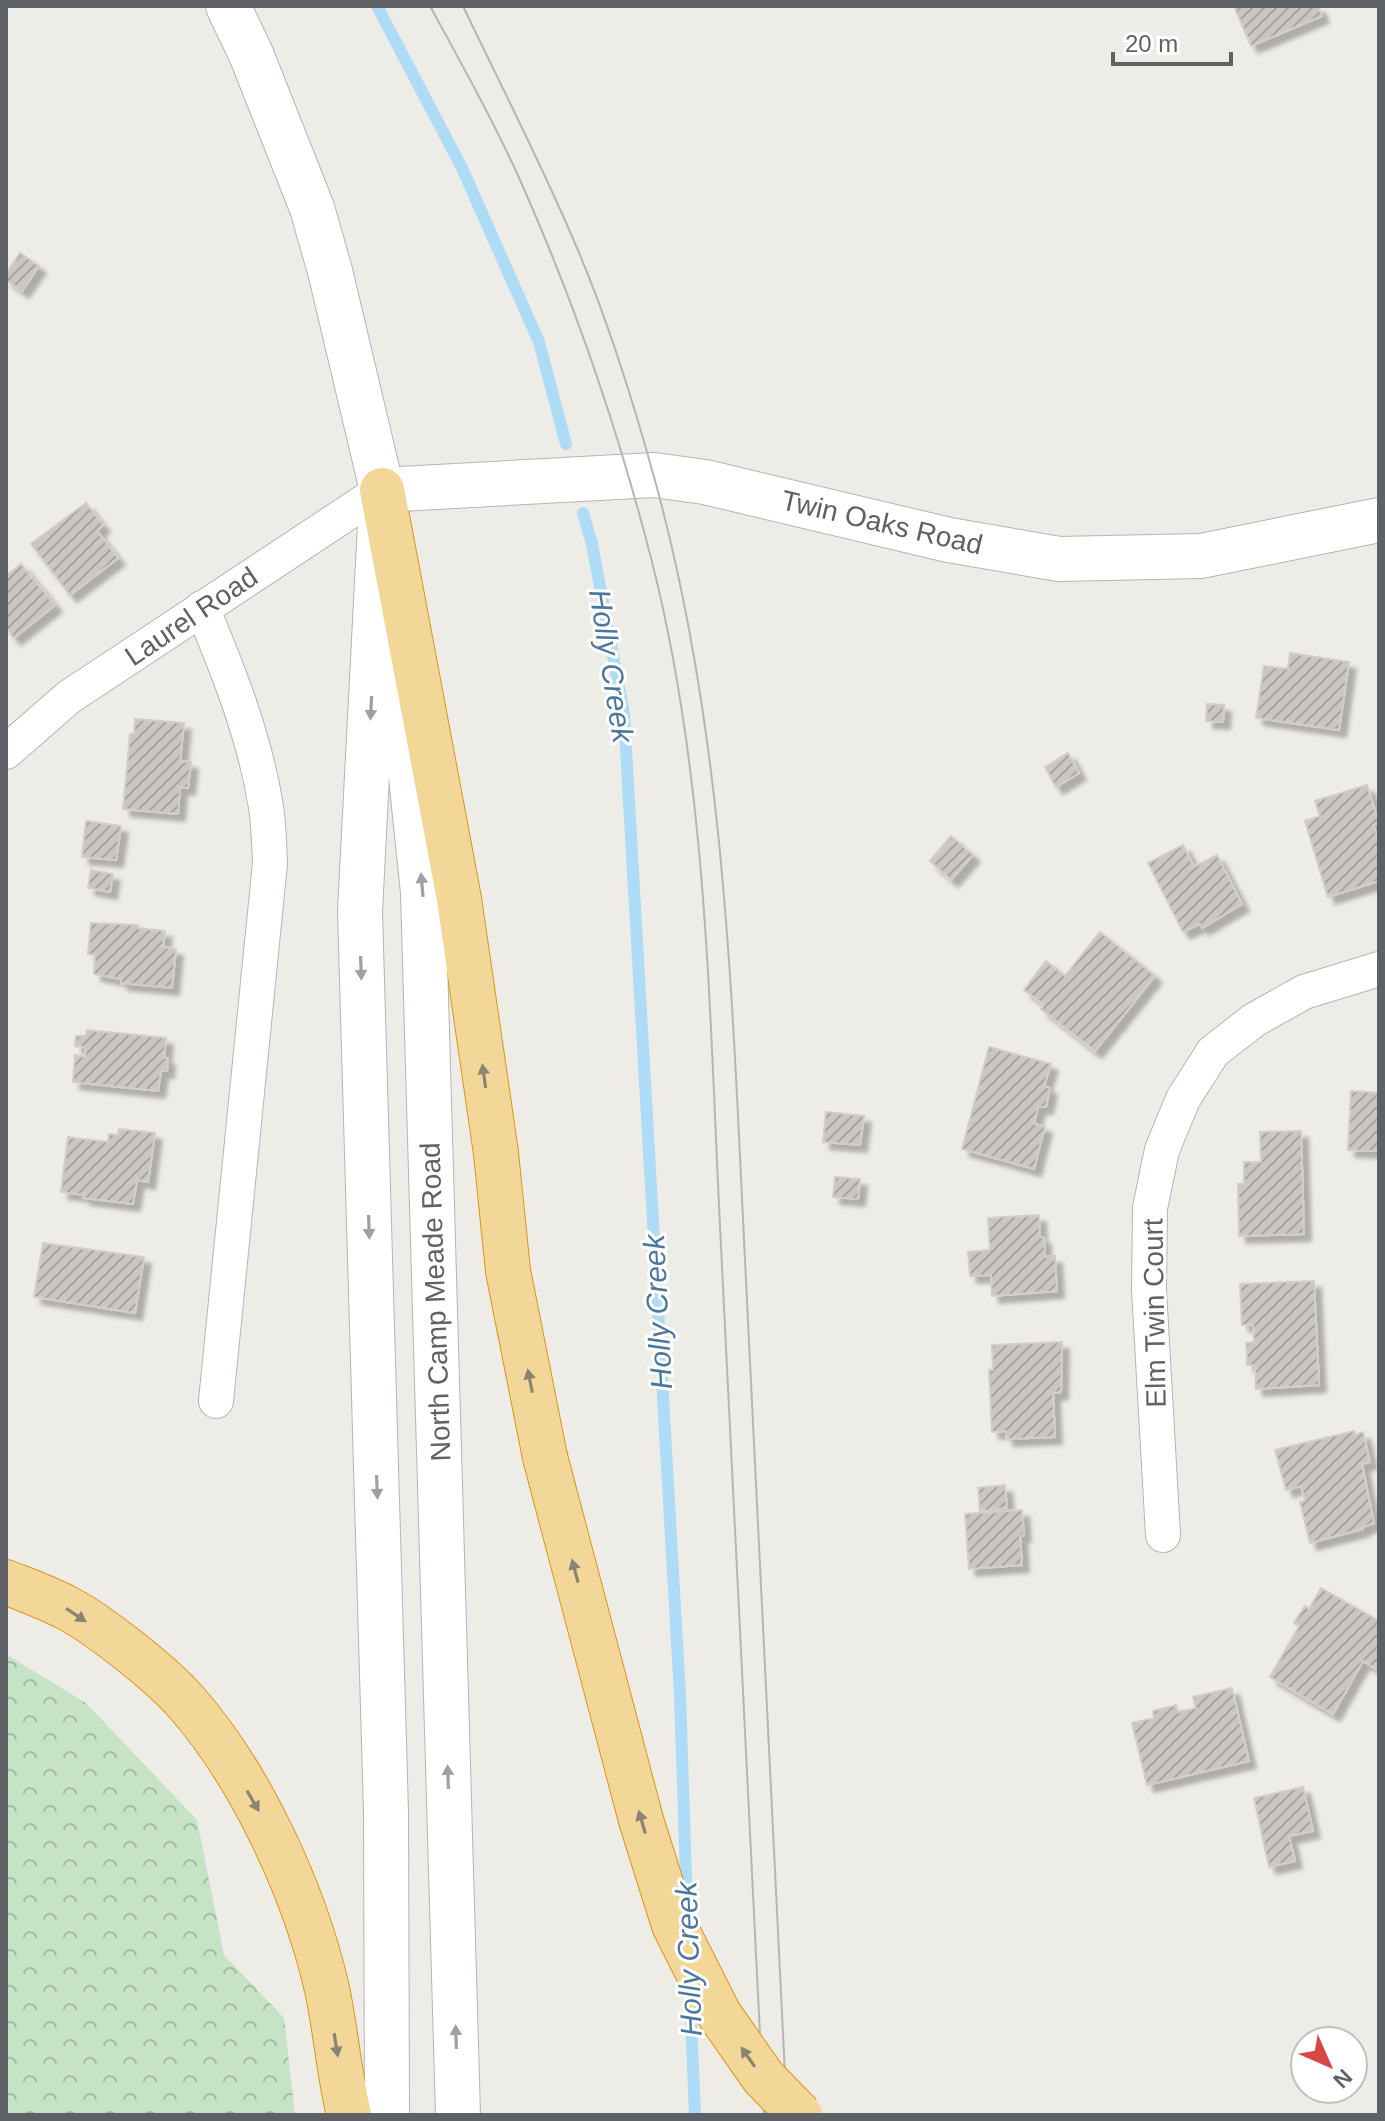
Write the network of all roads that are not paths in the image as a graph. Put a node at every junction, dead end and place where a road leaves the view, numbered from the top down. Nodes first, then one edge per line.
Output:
1 (228, 6) edge
2 (382, 490) junction
3 (1378, 523) edge
4 (202, 608) junction
5 (6, 752) edge
6 (1379, 969) edge
7 (216, 1401) dead end
8 (1163, 1535) dead end
9 (6, 1582) edge
10 (349, 2115) edge
11 (387, 2115) edge
12 (458, 2115) edge
13 (800, 2115) edge

1 - 2 main road, North Camp Meade Road
2 - 3 main road, Twin Oaks Road
2 - 4 street, Laurel Road
2 -> 11 main road, North Camp Meade Road
12 -> 2 main road, North Camp Meade Road
13 -> 2 highway, bridge
4 - 5 street, Laurel Road
4 - 7 street
6 - 8 street, Elm Twin Court
9 -> 10 highway

